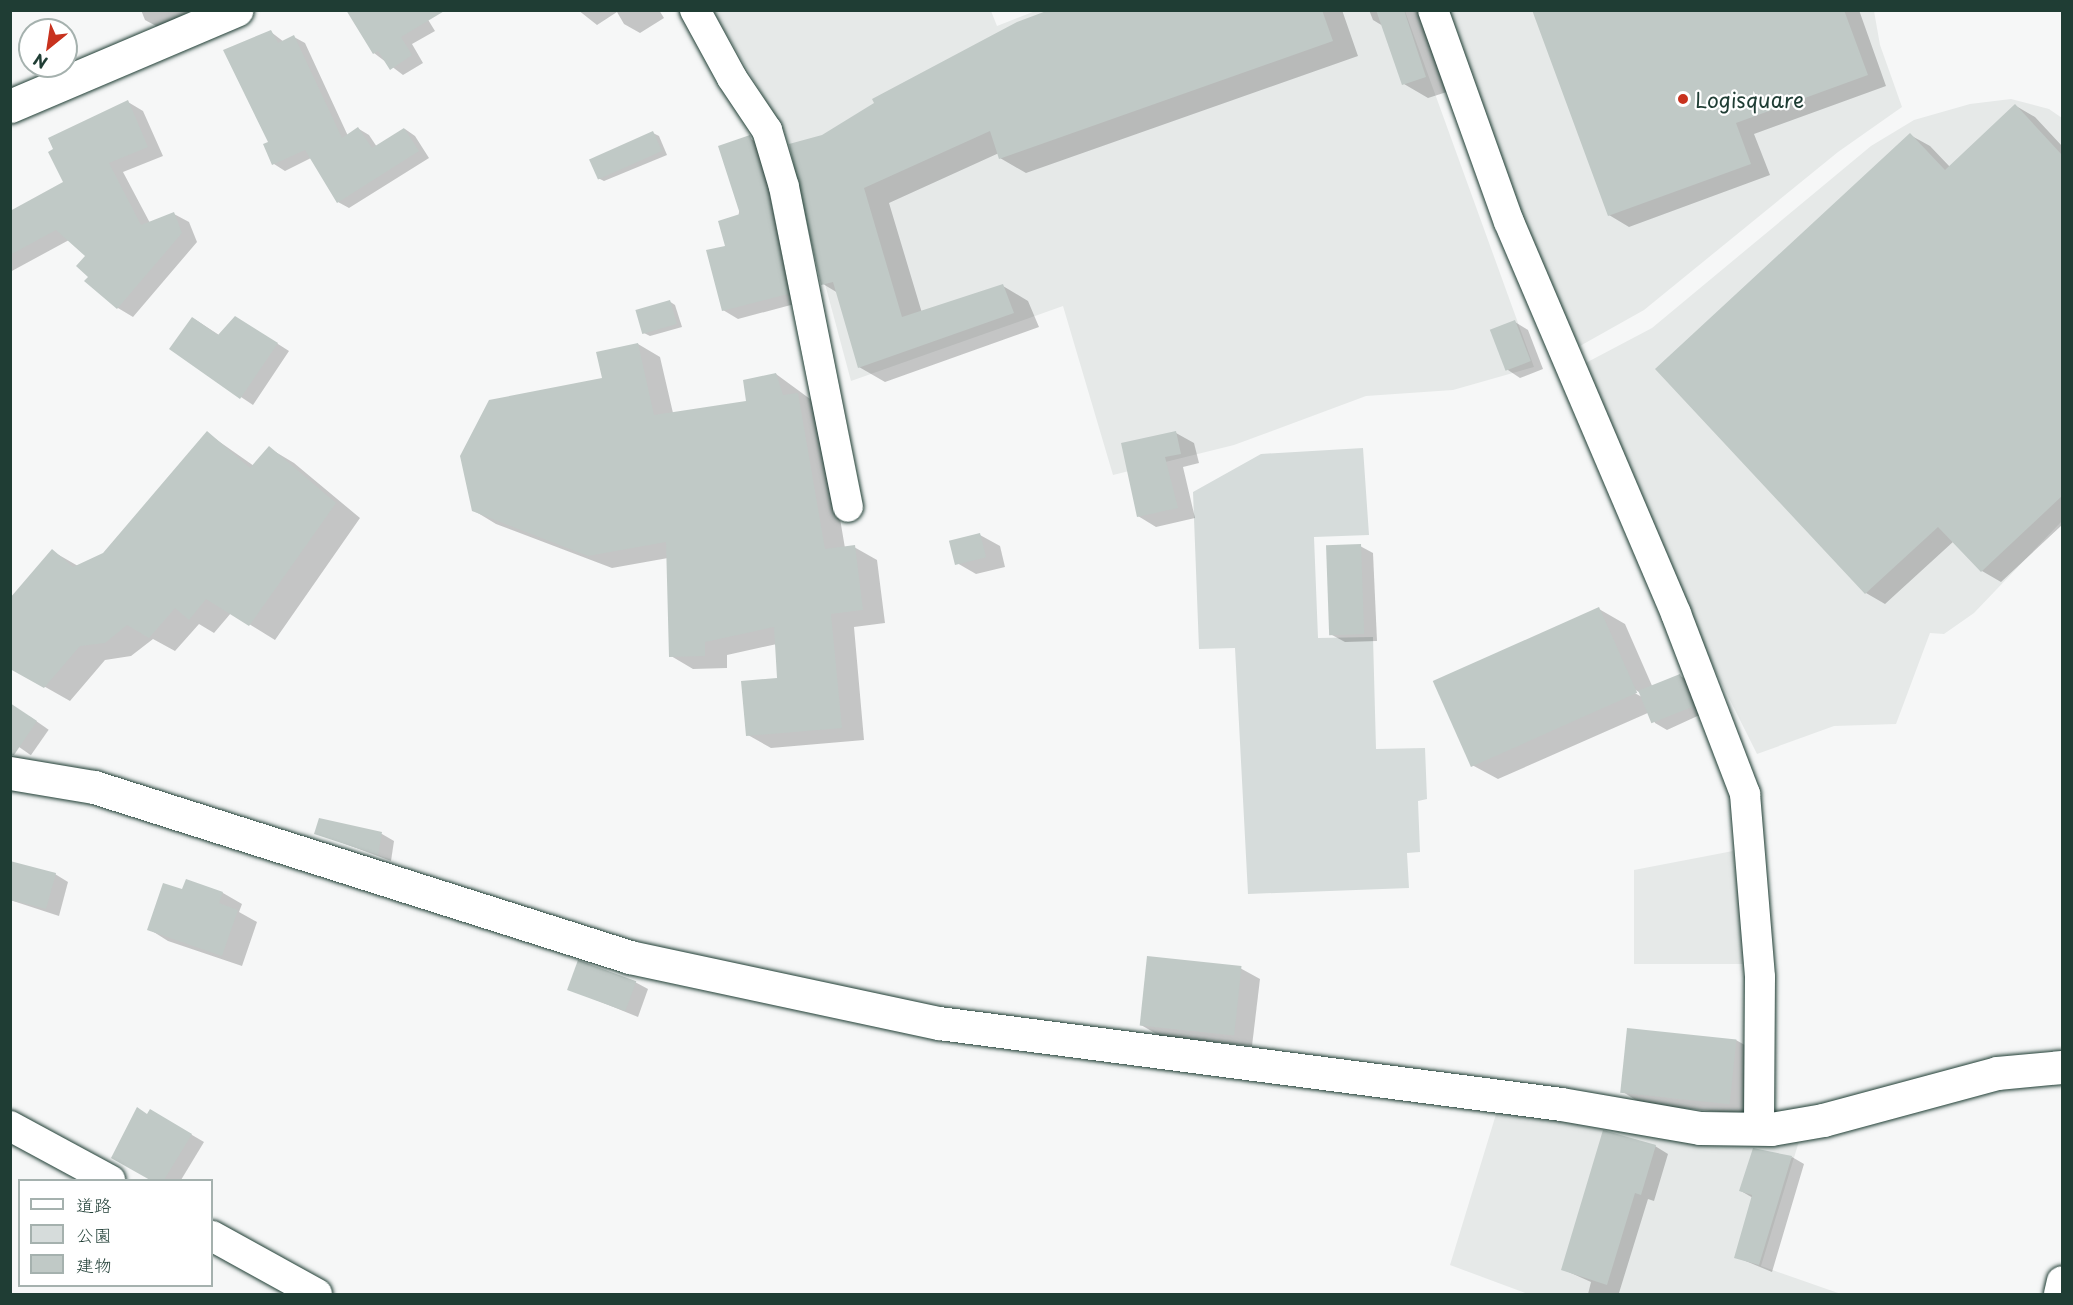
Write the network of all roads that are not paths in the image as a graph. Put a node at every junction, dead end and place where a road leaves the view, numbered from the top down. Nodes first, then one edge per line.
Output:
1 (237, 10) edge
2 (694, 10) edge
3 (1433, 10) edge
4 (10, 106) edge
5 (848, 507) dead end
6 (10, 773) edge
7 (2062, 1067) edge
8 (10, 1126) edge
9 (1759, 1129) junction
10 (108, 1179) edge
11 (213, 1237) edge
12 (2062, 1281) edge
13 (317, 1294) edge
14 (2058, 1294) edge

1 - 4 street
2 - 5 street
3 - 9 street
6 - 9 street
7 - 9 street
8 - 10 street
11 - 13 street
12 - 14 street

